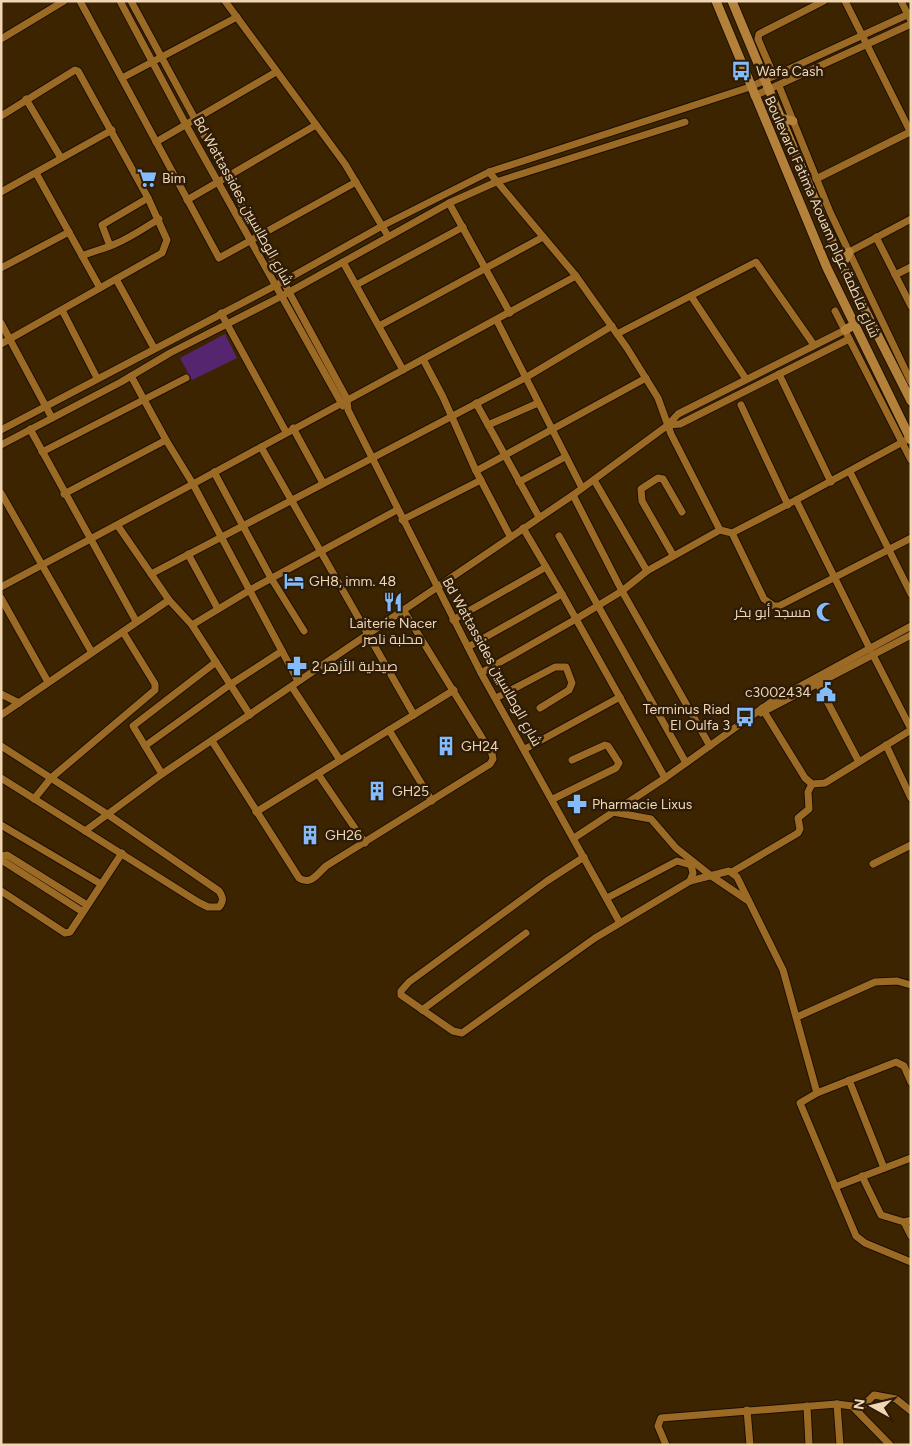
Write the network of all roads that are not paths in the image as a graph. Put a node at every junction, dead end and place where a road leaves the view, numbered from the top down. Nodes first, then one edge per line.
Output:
1 (64, 1) edge
2 (80, 1) edge
3 (120, 1) edge
4 (131, 1) edge
5 (225, 1) edge
6 (716, 1) edge
7 (732, 1) edge
8 (824, 1) edge
9 (845, 1) edge
10 (901, 1) edge
11 (910, 16) edge
12 (237, 17) junction
13 (911, 24) edge
14 (862, 36) junction
15 (1, 39) edge
16 (866, 46) junction
17 (162, 58) junction
18 (154, 63) junction
19 (276, 72) junction
20 (122, 78) junction
21 (770, 78) junction
22 (750, 87) junction
23 (774, 88) junction
24 (754, 96) junction
25 (26, 99) junction
26 (1, 116) edge
27 (781, 118) junction
28 (194, 119) junction
29 (793, 121) junction
30 (685, 122) dead end
31 (186, 125) junction
32 (316, 125) junction
33 (112, 130) junction
34 (609, 133) junction
35 (910, 133) edge
36 (156, 142) junction
37 (613, 144) junction
38 (61, 158) junction
39 (489, 172) junction
40 (36, 173) junction
41 (226, 178) junction
42 (816, 179) junction
43 (356, 182) junction
44 (496, 182) junction
45 (218, 183) junction
46 (1, 192) edge
47 (148, 198) junction
48 (187, 200) junction
49 (449, 203) junction
50 (158, 219) junction
51 (911, 219) edge
52 (382, 226) junction
53 (463, 228) junction
54 (68, 232) junction
55 (388, 236) junction
56 (543, 237) junction
57 (876, 237) junction
58 (259, 238) junction
59 (252, 242) junction
60 (110, 246) junction
61 (849, 252) junction
62 (82, 256) junction
63 (343, 262) junction
64 (842, 264) junction
65 (911, 267) edge
66 (1, 268) edge
67 (486, 268) junction
68 (895, 275) junction
69 (576, 276) junction
70 (116, 279) junction
71 (284, 281) junction
72 (275, 285) junction
73 (356, 285) junction
74 (100, 288) junction
75 (290, 292) junction
76 (282, 296) junction
77 (691, 296) junction
78 (911, 306) edge
79 (62, 310) junction
80 (835, 311) dead end
81 (222, 313) junction
82 (510, 313) junction
83 (497, 321) junction
84 (227, 323) junction
85 (1, 324) edge
86 (854, 325) junction
87 (379, 326) junction
88 (612, 326) junction
89 (844, 330) junction
90 (617, 334) junction
91 (10, 339) junction
92 (849, 339) junction
93 (1, 344) edge
94 (814, 346) junction
95 (154, 348) junction
96 (423, 359) junction
97 (403, 370) junction
98 (779, 374) junction
99 (131, 376) junction
100 (98, 378) junction
101 (186, 378) dead end
102 (525, 378) junction
103 (646, 378) junction
104 (746, 379) junction
105 (911, 382) edge
106 (347, 399) junction
107 (143, 400) junction
108 (911, 401) edge
109 (476, 402) junction
110 (339, 403) junction
111 (538, 403) junction
112 (740, 406) dead end
113 (45, 407) junction
114 (348, 410) junction
115 (450, 416) junction
116 (52, 418) junction
117 (488, 425) junction
118 (668, 425) junction
119 (30, 429) junction
120 (1, 430) edge
121 (289, 430) junction
122 (551, 430) junction
123 (908, 437) edge
124 (166, 440) junction
125 (1, 445) edge
126 (261, 446) junction
127 (42, 452) junction
128 (504, 455) junction
129 (565, 457) junction
130 (372, 458) junction
131 (911, 460) edge
132 (476, 471) junction
133 (214, 472) junction
134 (850, 472) junction
135 (481, 480) junction
136 (594, 480) junction
137 (519, 482) junction
138 (831, 482) junction
139 (193, 484) junction
140 (324, 484) junction
141 (582, 488) junction
142 (1, 493) edge
143 (64, 494) junction
144 (573, 495) junction
145 (291, 500) junction
146 (796, 500) junction
147 (788, 505) junction
148 (397, 510) junction
149 (682, 512) dead end
150 (539, 517) junction
151 (402, 520) junction
152 (244, 525) junction
153 (118, 526) junction
154 (523, 528) junction
155 (720, 530) junction
156 (732, 533) junction
157 (510, 536) junction
158 (559, 536) dead end
159 (221, 537) junction
160 (911, 538) edge
161 (90, 540) junction
162 (320, 551) junction
163 (887, 551) junction
164 (188, 554) junction
165 (673, 555) junction
166 (42, 565) junction
167 (546, 567) junction
168 (647, 571) junction
169 (151, 574) junction
170 (271, 578) junction
171 (836, 578) junction
172 (1, 587) edge
173 (436, 587) junction
174 (250, 590) junction
175 (622, 591) junction
176 (562, 594) junction
177 (911, 594) edge
178 (1, 598) edge
179 (168, 600) junction
180 (597, 606) junction
181 (218, 609) junction
182 (404, 611) junction
183 (576, 619) junction
184 (453, 620) junction
185 (136, 621) junction
186 (192, 625) junction
187 (911, 626) edge
188 (304, 631) dead end
189 (122, 632) junction
190 (911, 635) edge
191 (369, 636) junction
192 (468, 647) junction
193 (282, 651) junction
194 (91, 652) junction
195 (871, 652) junction
196 (216, 662) junction
197 (481, 673) junction
198 (48, 682) junction
199 (298, 682) junction
200 (231, 684) junction
201 (818, 684) junction
202 (292, 687) junction
203 (454, 690) junction
204 (1, 694) edge
205 (620, 697) junction
206 (496, 698) junction
207 (19, 703) junction
208 (540, 708) dead end
209 (764, 710) junction
210 (250, 714) junction
211 (1, 715) edge
212 (414, 715) junction
213 (911, 729) edge
214 (389, 730) junction
215 (212, 741) junction
216 (1, 746) edge
217 (145, 746) junction
218 (710, 746) junction
219 (886, 746) junction
220 (525, 750) junction
221 (340, 760) junction
222 (572, 760) dead end
223 (859, 762) junction
224 (686, 763) junction
225 (162, 774) junction
226 (318, 774) junction
227 (1, 778) edge
228 (51, 778) junction
229 (665, 778) junction
230 (812, 784) junction
231 (911, 798) edge
232 (34, 799) junction
233 (553, 799) junction
234 (432, 801) junction
235 (256, 812) junction
236 (614, 812) junction
237 (107, 814) junction
238 (1, 825) edge
239 (85, 831) junction
240 (574, 838) junction
241 (365, 843) junction
242 (911, 845) edge
243 (122, 853) junction
244 (2, 856) edge
245 (584, 857) junction
246 (873, 864) dead end
247 (732, 872) junction
248 (710, 875) junction
249 (690, 881) junction
250 (101, 884) junction
251 (1, 891) edge
252 (607, 898) junction
253 (750, 902) junction
254 (85, 909) junction
255 (620, 923) junction
256 (526, 933) dead end
257 (911, 985) edge
258 (422, 1010) junction
259 (797, 1017) junction
260 (849, 1080) junction
261 (911, 1082) edge
262 (817, 1093) junction
263 (911, 1158) edge
264 (884, 1168) junction
265 (862, 1176) junction
266 (835, 1187) junction
267 (907, 1221) edge
268 (911, 1236) edge
269 (911, 1262) edge
270 (837, 1404) junction
271 (807, 1406) junction
272 (747, 1410) junction
273 (858, 1411) junction
274 (911, 1411) edge
275 (666, 1445) edge
276 (750, 1445) edge
277 (809, 1445) edge
278 (840, 1445) edge
279 (890, 1445) edge

1 - 15 street
2 - 20 street
3 - 18 street, Bd Wattassides شارع الوطاسيين
4 - 17 street, Bd Wattassides شارع الوطاسيين
5 - 12 street
6 - 22 main road, Boulevard Fatima Aouam شارع فاطمة عوام
7 - 21 main road, Boulevard Fatima Aouam شارع فاطمة عوام
8 - 21 street
9 - 14 street
10 - 11 street
11 - 14 street
12 - 17 street
12 - 19 street
13 - 16 street
14 - 16 street
14 - 21 street
16 - 23 street
16 - 35 street
17 - 18 street
17 - 28 street, Bd Wattassides شارع الوطاسيين
18 - 20 street
18 - 31 street, Bd Wattassides شارع الوطاسيين
19 - 28 street
19 - 32 street
20 - 36 street
21 - 22 street
21 - 23 main road, Boulevard Fatima Aouam شارع فاطمة عوام
22 - 24 main road, Boulevard Fatima Aouam شارع فاطمة عوام
22 - 34 street
23 - 24 street
23 - 27 main road, Boulevard Fatima Aouam شارع فاطمة عوام
23 - 29 street
24 - 86 main road, Boulevard Fatima Aouam شارع فاطمة عوام
25 - 26 street
25 - 33 street
25 - 38 street
27 - 29 main road
27 - 64 main road, Boulevard Fatima Aouam شارع فاطمة عوام
28 - 31 street
28 - 41 street, Bd Wattassides شارع الوطاسيين
29 - 42 street
30 - 37 street
31 - 36 street
31 - 45 street, Bd Wattassides شارع الوطاسيين
32 - 41 street
32 - 43 street
33 - 38 street
33 - 47 street
34 - 37 street
34 - 39 street
35 - 42 street
36 - 48 street
37 - 44 street
38 - 40 street
39 - 44 street
39 - 52 street
40 - 46 street
40 - 54 street
41 - 45 street
41 - 58 street, Bd Wattassides شارع الوطاسيين
42 - 61 street
43 - 52 street
43 - 58 street
44 - 49 street
44 - 56 street
45 - 48 street
45 - 59 street, Bd Wattassides شارع الوطاسيين
47 - 50 street
47 - 60 street
48 - 59 street
49 - 53 street
49 - 55 street
50 - 60 street
50 - 70 street
51 - 57 street
52 - 55 street
52 - 71 street
53 - 67 street
53 - 73 street
54 - 62 street
54 - 66 street
55 - 63 street
56 - 67 street
56 - 69 street
57 - 61 street
57 - 68 street
58 - 59 street
58 - 71 street, Bd Wattassides شارع الوطاسيين
59 - 72 street, Bd Wattassides شارع الوطاسيين
60 - 62 street
61 - 64 main road
61 - 105 street
62 - 74 street
63 - 73 street
63 - 75 street
64 - 108 main road, Boulevard Fatima Aouam شارع فاطمة عوام
65 - 68 street
67 - 82 street
67 - 87 street
68 - 78 street
69 - 82 street
69 - 88 street
70 - 74 street
70 - 95 street
71 - 72 street
71 - 75 street, Bd Wattassides شارع الوطاسيين
72 - 76 street, Bd Wattassides شارع الوطاسيين
72 - 81 street
73 - 87 street
74 - 79 street
75 - 76 street
75 - 106 street, Bd Wattassides شارع الوطاسيين
76 - 84 street
76 - 110 street, Bd Wattassides شارع الوطاسيين
77 - 90 street
77 - 94 street
77 - 104 street
79 - 91 street
79 - 100 street
80 - 89 street
81 - 84 street
81 - 95 street
82 - 83 street
83 - 96 street
83 - 102 street
84 - 99 street
84 - 121 street
85 - 91 street
86 - 89 main road
86 - 123 main road, Boulevard Fatima Aouam شارع فاطمة عوام
87 - 97 street
88 - 90 street
88 - 102 street
89 - 92 street
89 - 94 street
90 - 103 street
91 - 93 street
91 - 113 street
92 - 98 street
92 - 123 street
94 - 104 street
95 - 100 street
96 - 97 street
96 - 115 street
97 - 106 street
98 - 118 street
98 - 138 street
99 - 107 street
99 - 116 street
100 - 113 street
101 - 107 street
102 - 109 street
102 - 111 street
103 - 118 street
103 - 122 street
104 - 118 street
106 - 110 street
106 - 114 street, Bd Wattassides شارع الوطاسيين
107 - 124 street
107 - 127 street
109 - 115 street
109 - 117 street
110 - 114 street, Bd Wattassides شارع الوطاسيين
110 - 121 street
111 - 117 street
111 - 122 street
112 - 147 street
113 - 116 street
113 - 120 street
114 - 130 street, Bd Wattassides شارع الوطاسيين
115 - 130 street
115 - 132 street
116 - 119 street
117 - 128 street
118 - 136 street
118 - 155 street
119 - 125 street
119 - 127 street
121 - 126 street
121 - 140 street
122 - 128 street
122 - 129 street
123 - 131 street
123 - 134 street
124 - 139 street
124 - 143 street
126 - 133 street
126 - 145 street
127 - 143 street
128 - 132 street
128 - 137 street
129 - 137 street
129 - 141 street
130 - 140 street
130 - 148 street, Bd Wattassides شارع الوطاسيين
132 - 135 street
133 - 139 street
133 - 152 street
134 - 138 street
134 - 163 street
135 - 151 street
135 - 157 street
136 - 141 street
136 - 168 street
137 - 150 street
138 - 146 street
139 - 153 street
139 - 159 street
140 - 145 street
141 - 144 street
142 - 166 street
143 - 161 street
144 - 150 street
144 - 175 street
145 - 152 street
145 - 162 street
146 - 147 street
146 - 171 street
147 - 156 street
148 - 151 street, Bd Wattassides شارع الوطاسيين
148 - 162 street
149 - 165 street
150 - 154 street
151 - 173 street, Bd Wattassides شارع الوطاسيين
152 - 159 street
152 - 170 street
153 - 161 street
153 - 169 street
154 - 157 street
154 - 167 street
155 - 156 street
155 - 165 street
156 - 171 street
157 - 173 street
158 - 180 street
159 - 164 street
159 - 174 street
160 - 163 street
161 - 166 street
161 - 185 street
162 - 170 street
162 - 191 street
163 - 171 street
163 - 177 street
164 - 169 street
164 - 181 street
165 - 168 street
166 - 172 street
166 - 194 street
167 - 176 street
167 - 184 street
168 - 175 street
169 - 179 street
170 - 174 street
170 - 188 street
171 - 195 street
173 - 182 street
173 - 184 street, Bd Wattassides شارع الوطاسيين
174 - 181 street
174 - 193 street
175 - 180 street
175 - 218 street
176 - 183 street
176 - 192 street
178 - 198 street
179 - 185 street
179 - 186 street
180 - 183 street
180 - 224 street
181 - 186 street
182 - 191 street
182 - 203 street
183 - 197 street
183 - 205 street
184 - 192 street, Bd Wattassides شارع الوطاسيين
185 - 189 street
186 - 196 street
187 - 195 street
189 - 194 street
189 - 228 street
190 - 195 street
191 - 199 street
191 - 212 street
192 - 197 street, Bd Wattassides شارع الوطاسيين
193 - 199 street
193 - 200 street
194 - 198 street
195 - 201 street
195 - 209 street
195 - 213 street
196 - 200 street
196 - 217 street
197 - 206 street, Bd Wattassides شارع الوطاسيين
198 - 207 street
199 - 202 street
200 - 210 street
200 - 217 street
201 - 209 street
201 - 223 street
202 - 210 street
202 - 221 street
203 - 212 street
203 - 234 street
204 - 207 street
205 - 220 street
205 - 229 street
206 - 208 street
206 - 220 street, Bd Wattassides شارع الوطاسيين
207 - 211 street
209 - 218 street
209 - 230 street
210 - 215 street
212 - 214 street
213 - 219 street
214 - 221 street
214 - 234 street
215 - 225 street
215 - 235 street
216 - 228 street
217 - 225 street
218 - 224 street
219 - 223 street
219 - 231 street
220 - 233 street, Bd Wattassides شارع الوطاسيين
221 - 226 street
222 - 233 street
223 - 230 street
224 - 229 street
225 - 237 street
226 - 235 street
226 - 241 street
227 - 232 street
228 - 232 street
228 - 237 street
229 - 236 street
230 - 247 street
232 - 239 street
233 - 240 street, Bd Wattassides شارع الوطاسيين
234 - 241 street
235 - 241 street
236 - 240 street
236 - 248 street
237 - 239 street
237 - 243 street
238 - 250 street
239 - 243 street
240 - 245 street, Bd Wattassides شارع الوطاسيين
242 - 246 street
243 - 250 street
244 - 254 street
245 - 252 street, Bd Wattassides شارع الوطاسيين
245 - 258 street
247 - 248 street
247 - 253 street
248 - 249 street
248 - 253 street
249 - 252 street
249 - 255 street
250 - 254 street
251 - 254 street
252 - 255 street, Bd Wattassides شارع الوطاسيين
253 - 259 street
255 - 258 street
256 - 258 street
257 - 259 street
259 - 262 street
260 - 261 street
260 - 262 street
260 - 264 street
262 - 266 street
263 - 264 street
264 - 265 street
265 - 266 street
265 - 267 street
266 - 269 street
267 - 268 street
270 - 271 street
270 - 273 street
270 - 278 street
271 - 272 street
271 - 277 street
272 - 275 street
272 - 276 street
273 - 274 street
273 - 279 street

